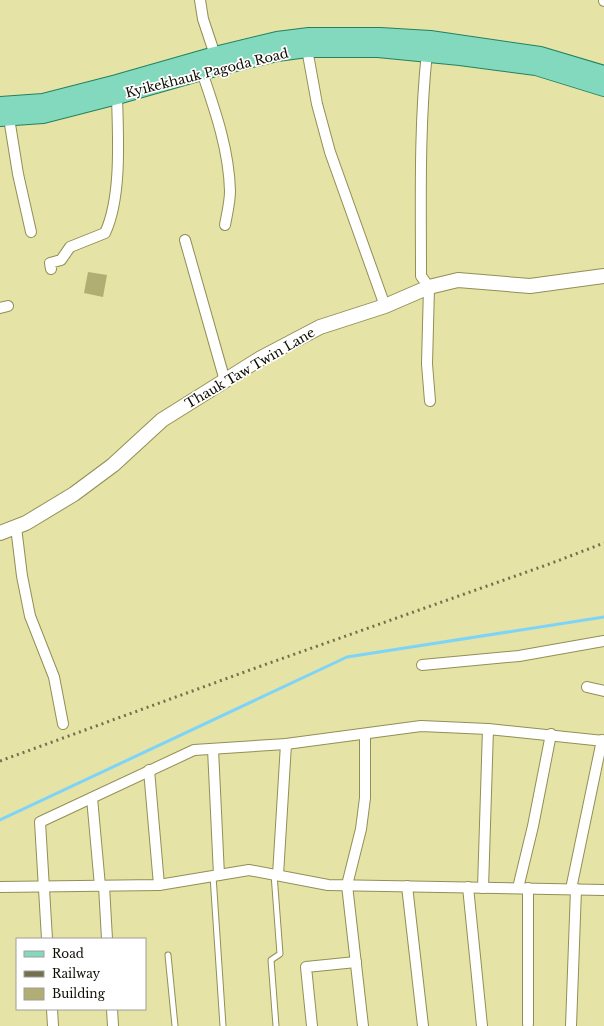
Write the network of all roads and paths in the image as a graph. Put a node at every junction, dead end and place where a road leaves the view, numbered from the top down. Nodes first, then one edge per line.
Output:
1 (200, 0) edge
2 (307, 49) junction
3 (427, 52) junction
4 (215, 55) junction
5 (202, 72) junction
6 (604, 74) edge
7 (604, 88) edge
8 (118, 96) junction
9 (0, 105) edge
10 (5, 118) edge
11 (225, 225) dead end
12 (31, 232) dead end
13 (185, 240) dead end
14 (51, 269) dead end
15 (604, 276) edge
16 (429, 287) junction
17 (385, 306) junction
18 (225, 381) junction
19 (430, 401) dead end
20 (16, 527) junction
21 (0, 534) edge
22 (604, 641) edge
23 (422, 665) dead end
24 (587, 687) dead end
25 (604, 690) edge
26 (63, 724) dead end
27 (488, 729) junction
28 (365, 734) junction
29 (551, 734) junction
30 (603, 741) edge
31 (286, 744) junction
32 (213, 750) junction
33 (149, 770) junction
34 (92, 798) junction
35 (276, 875) junction
36 (216, 876) junction
37 (159, 885) junction
38 (347, 885) junction
39 (102, 886) junction
40 (407, 886) junction
41 (0, 887) edge
42 (43, 887) junction
43 (468, 887) junction
44 (483, 888) junction
45 (523, 888) junction
46 (573, 889) junction
47 (604, 890) edge
48 (47, 938) edge
49 (107, 938) edge
50 (168, 955) dead end
51 (356, 962) junction
52 (52, 1010) edge
53 (112, 1010) edge
54 (528, 1024) dead end
55 (53, 1026) edge
56 (113, 1026) edge
57 (174, 1026) edge
58 (223, 1026) edge
59 (276, 1026) edge
60 (312, 1026) edge
61 (363, 1026) edge
62 (423, 1026) edge
63 (482, 1026) edge
64 (571, 1026) edge

1 - 4 street
2 - 3 main road, Kyikekhauk Pagoda Road
2 - 5 main road, Kyikekhauk Pagoda Road
2 - 17 street
3 - 7 main road, Kyikekhauk Pagoda Road
3 - 16 street
4 - 6 main road, Kyikekhauk Pagoda Road
4 - 9 main road, Kyikekhauk Pagoda Road
5 - 8 main road, Kyikekhauk Pagoda Road
5 - 11 street
8 - 10 main road, Kyikekhauk Pagoda Road
8 - 14 street
10 - 12 street
13 - 18 street
15 - 16 street, Thauk Taw Twin Lane
16 - 17 street, Thauk Taw Twin Lane
16 - 19 street
17 - 18 street, Thauk Taw Twin Lane
18 - 20 street, Thauk Taw Twin Lane
20 - 21 street, Thauk Taw Twin Lane
20 - 26 street
22 - 23 street
24 - 25 street
27 - 28 street
27 - 29 street
27 - 44 street
28 - 31 street
28 - 38 street
29 - 30 street
29 - 45 street
30 - 46 street
31 - 32 street
31 - 35 street
32 - 33 street
32 - 36 street
33 - 34 street
33 - 37 street
34 - 39 street
34 - 42 street
35 - 36 street
35 - 38 street
35 - 59 lane
36 - 37 street
36 - 58 lane
37 - 39 street
38 - 40 street
38 - 51 street
39 - 42 street
39 - 49 street
40 - 43 street
40 - 62 street
41 - 42 street
42 - 48 street
43 - 44 street
43 - 63 street
44 - 45 street
45 - 46 street
45 - 54 street
46 - 47 street
46 - 64 street
50 - 57 lane
51 - 60 street
51 - 61 street
52 - 55 street
53 - 56 street

